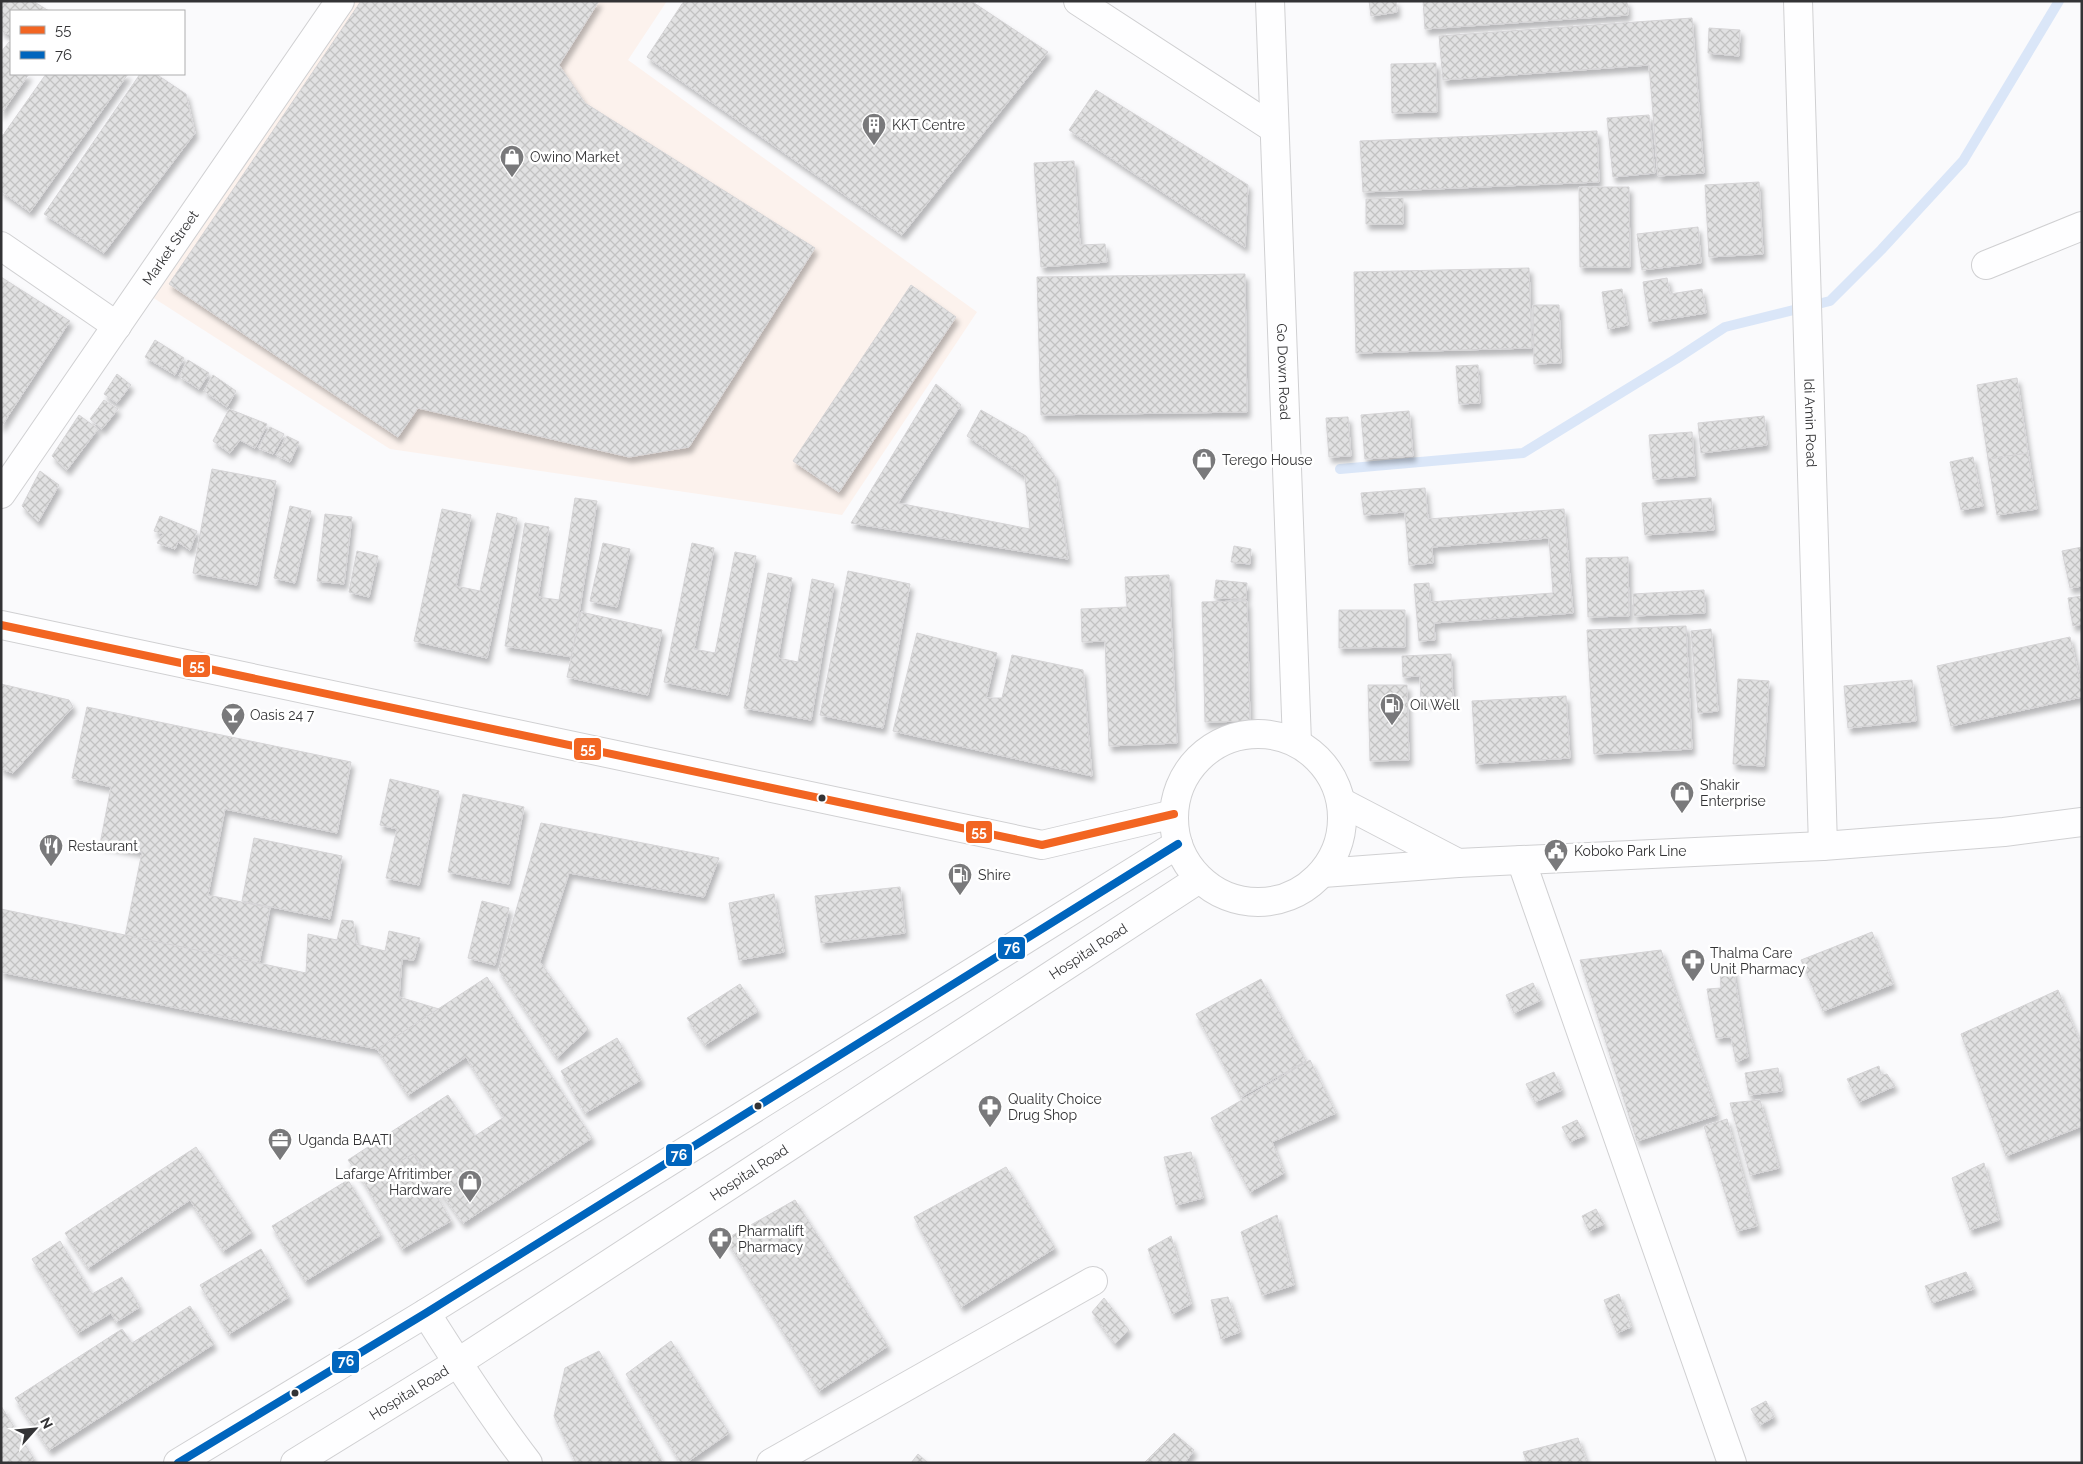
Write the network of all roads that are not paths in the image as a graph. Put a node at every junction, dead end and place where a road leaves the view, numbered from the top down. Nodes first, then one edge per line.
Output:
1 (340, 1) edge
2 (1078, 1) edge
3 (1270, 1) edge
4 (1798, 1) edge
5 (1274, 128) junction
6 (2082, 226) edge
7 (1, 246) edge
8 (1986, 265) dead end
9 (117, 326) junction
10 (1, 494) edge
11 (1, 625) edge
12 (1297, 743) junction
13 (1342, 802) junction
14 (1174, 814) junction
15 (2082, 822) edge
16 (1178, 844) junction
17 (1823, 846) junction
18 (1521, 860) junction
19 (1458, 864) junction
20 (1323, 873) junction
21 (1199, 878) junction
22 (1093, 1281) dead end
23 (426, 1313) junction
24 (457, 1364) junction
25 (178, 1463) edge
26 (295, 1463) edge
27 (528, 1463) edge
28 (771, 1463) edge
29 (1732, 1463) edge

1 - 9 main road, Market Street
2 - 5 main road
3 - 5 main road, Go Down Road
4 - 17 main road, Idi Amin Road
5 - 12 main road, Go Down Road
6 - 8 main road
7 - 9 main road
9 - 10 main road, Market Street
11 - 14 main road
12 - 13 main road
12 - 14 main road
13 - 19 main road
13 - 20 main road
14 - 16 main road
15 - 17 main road
16 - 21 main road
16 - 23 main road
17 - 18 main road
18 - 19 main road
18 - 29 main road
19 - 20 main road
20 - 21 main road
21 - 24 main road, Hospital Road
22 - 28 main road
23 - 24 main road
23 - 25 main road
24 - 26 main road, Hospital Road
24 - 27 main road

